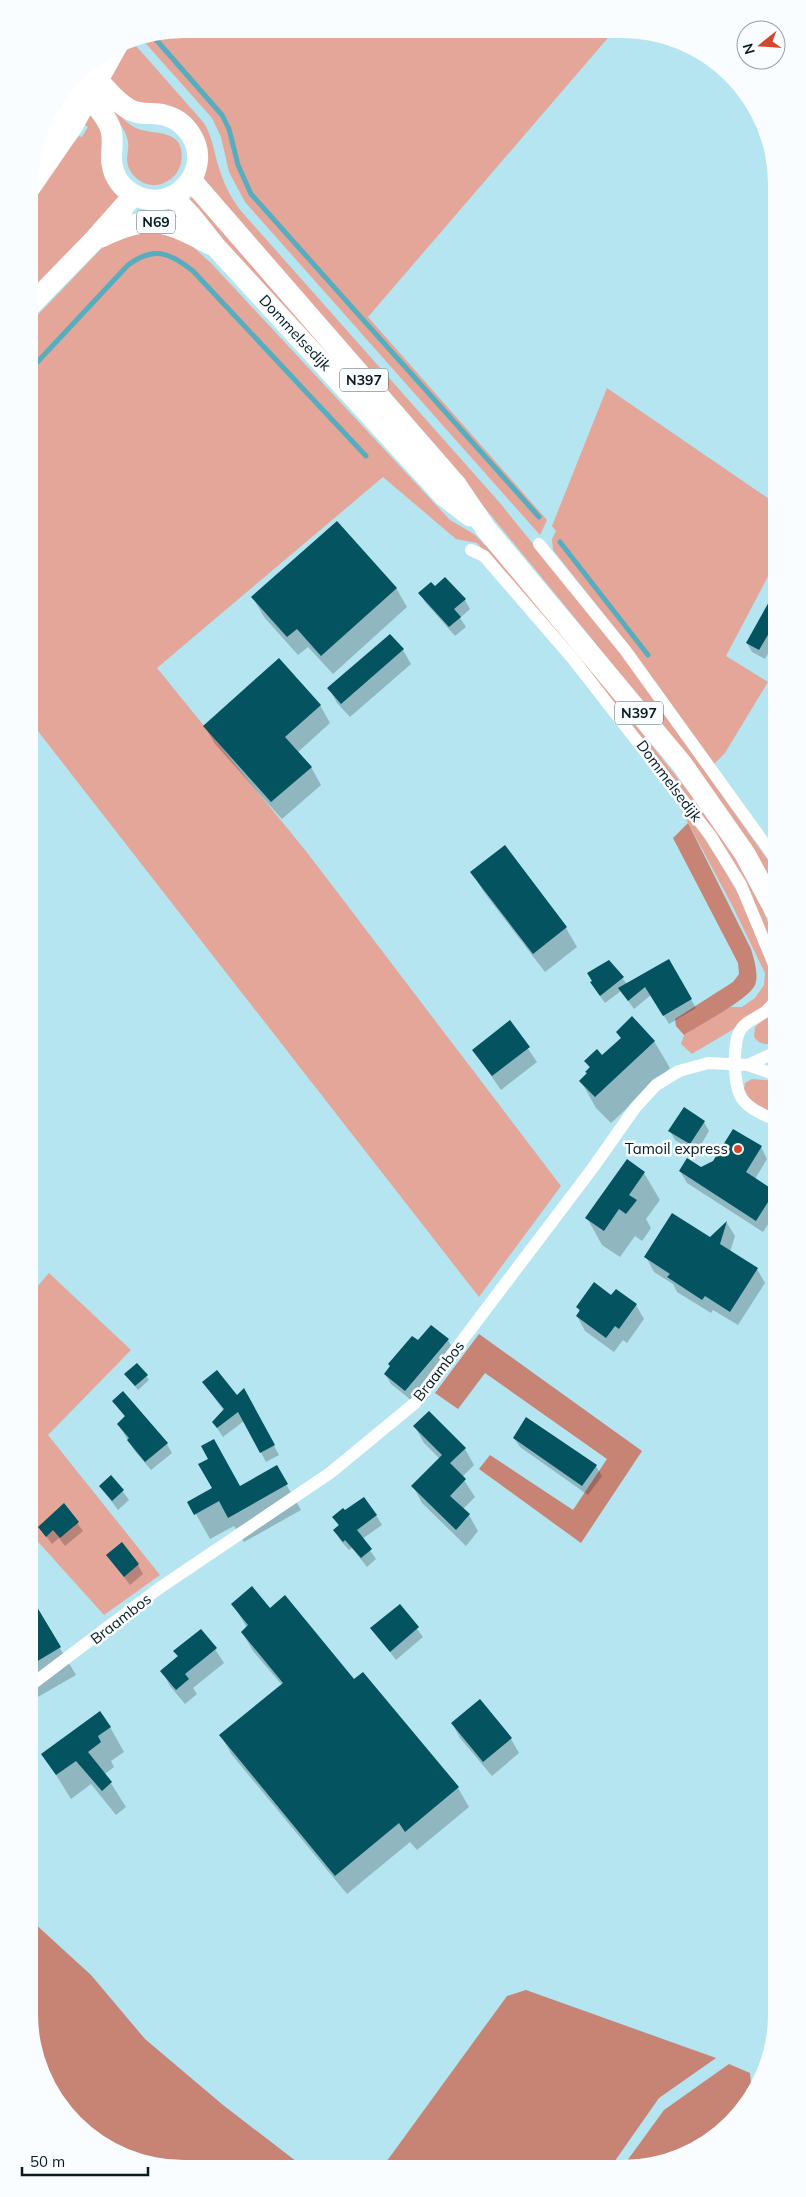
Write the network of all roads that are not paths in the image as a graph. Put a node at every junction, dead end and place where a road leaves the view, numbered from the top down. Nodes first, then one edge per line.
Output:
1 (108, 59) edge
2 (91, 71) edge
3 (81, 79) edge
4 (76, 85) edge
5 (66, 121) junction
6 (43, 143) edge
7 (38, 172) edge
8 (190, 180) junction
9 (134, 195) junction
10 (172, 196) junction
11 (95, 239) junction
12 (215, 246) junction
13 (38, 297) edge
14 (486, 528) junction
15 (539, 544) dead end
16 (471, 550) dead end
17 (768, 848) edge
18 (768, 896) edge
19 (768, 950) edge
20 (768, 1010) edge
21 (768, 1055) edge
22 (741, 1064) junction
23 (768, 1072) edge
24 (768, 1116) edge
25 (37, 1680) edge

1 - 5 main road
2 - 8 main road
3 - 5 main road
4 - 9 main road
5 - 6 main road
5 - 7 main road
8 - 10 main road
8 - 14 main road, Dommelsedijk / N397
9 - 10 main road
9 - 11 main road, N69
10 - 12 main road, Dommelsedijk / N397
11 - 12 main road, N69
11 - 13 main road, N69
12 - 14 main road, Dommelsedijk / N397
14 - 18 main road, Dommelsedijk / N397
15 - 17 street
16 - 19 street, Dommelsedijk
20 - 22 street
21 - 22 street, Braambos
22 - 23 street, Braambos
22 - 24 street
22 - 25 street, Braambos

